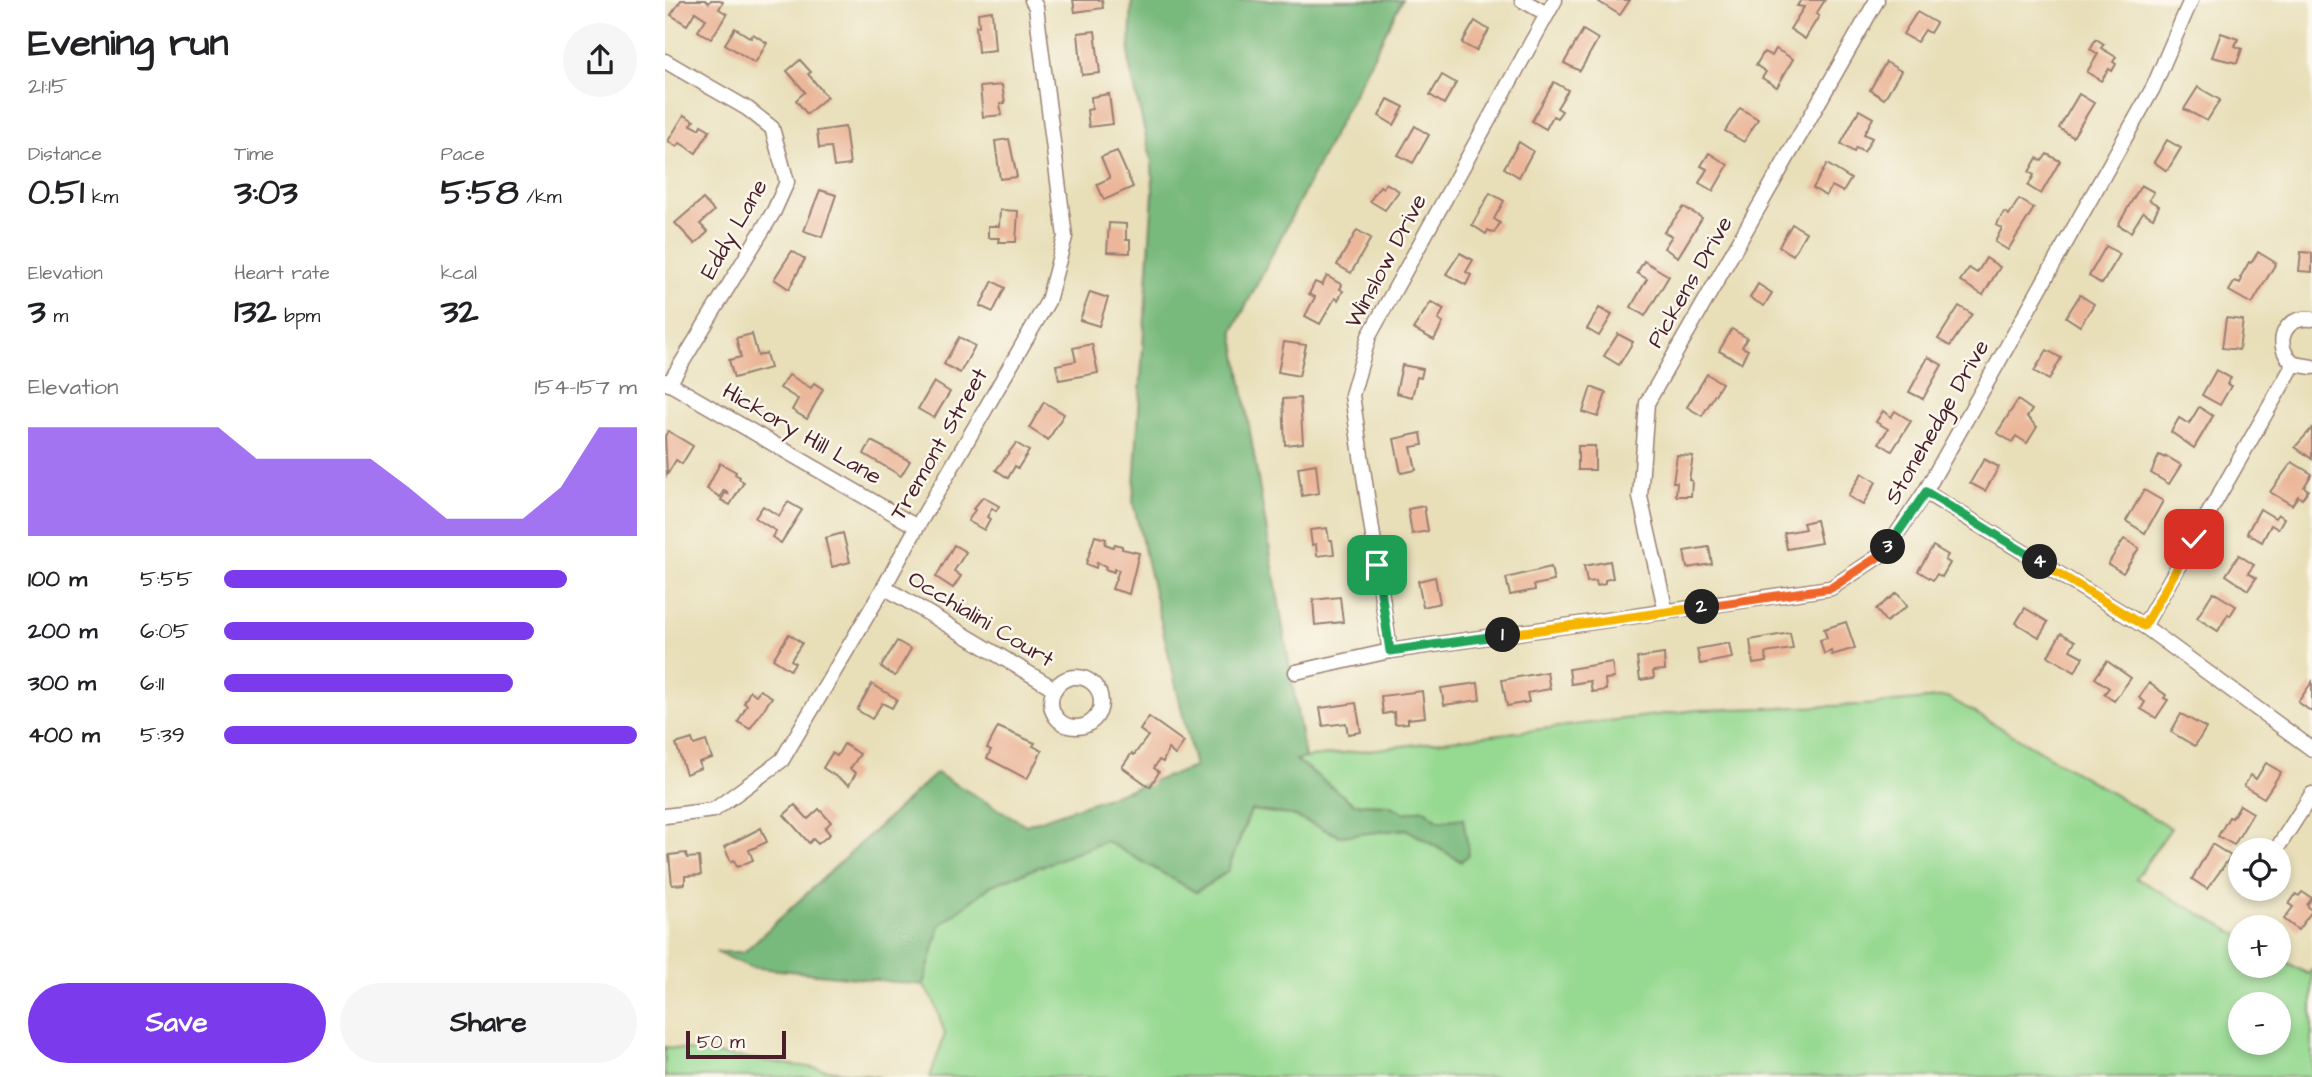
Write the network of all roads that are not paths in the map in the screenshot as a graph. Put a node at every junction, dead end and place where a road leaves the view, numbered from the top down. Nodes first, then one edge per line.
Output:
1 (1032, 0) edge
2 (1522, 0) edge
3 (1555, 0) edge
4 (1877, 0) edge
5 (2191, 0) edge
6 (1547, 14) junction
7 (665, 61) edge
8 (2312, 319) edge
9 (2294, 364) junction
10 (2312, 367) edge
11 (667, 383) edge
12 (1926, 492) junction
13 (917, 527) junction
14 (884, 587) junction
15 (1666, 612) junction
16 (2144, 626) junction
17 (1390, 651) junction
18 (1296, 672) dead end
19 (1055, 689) dead end
20 (2312, 749) edge
21 (2312, 794) edge
22 (665, 816) edge
23 (2284, 838) edge

1 - 13 street, Tremont Street
2 - 6 street
3 - 6 street, Winslow Drive
4 - 15 street, Pickens Drive
5 - 12 street, Stonehedge Drive
6 - 17 street, Winslow Drive
7 - 11 street, Eddy Lane
8 - 9 street
9 - 10 street
9 - 16 street
11 - 13 street, Hickory Hill Lane
12 - 15 street, Stonehedge Drive
12 - 16 street
13 - 14 street, Tremont Street
14 - 19 street, Occhialini Court
14 - 22 street, Tremont Street
15 - 17 street, Stonehedge Drive
16 - 20 street
17 - 18 street, Stonehedge Drive
21 - 23 street

